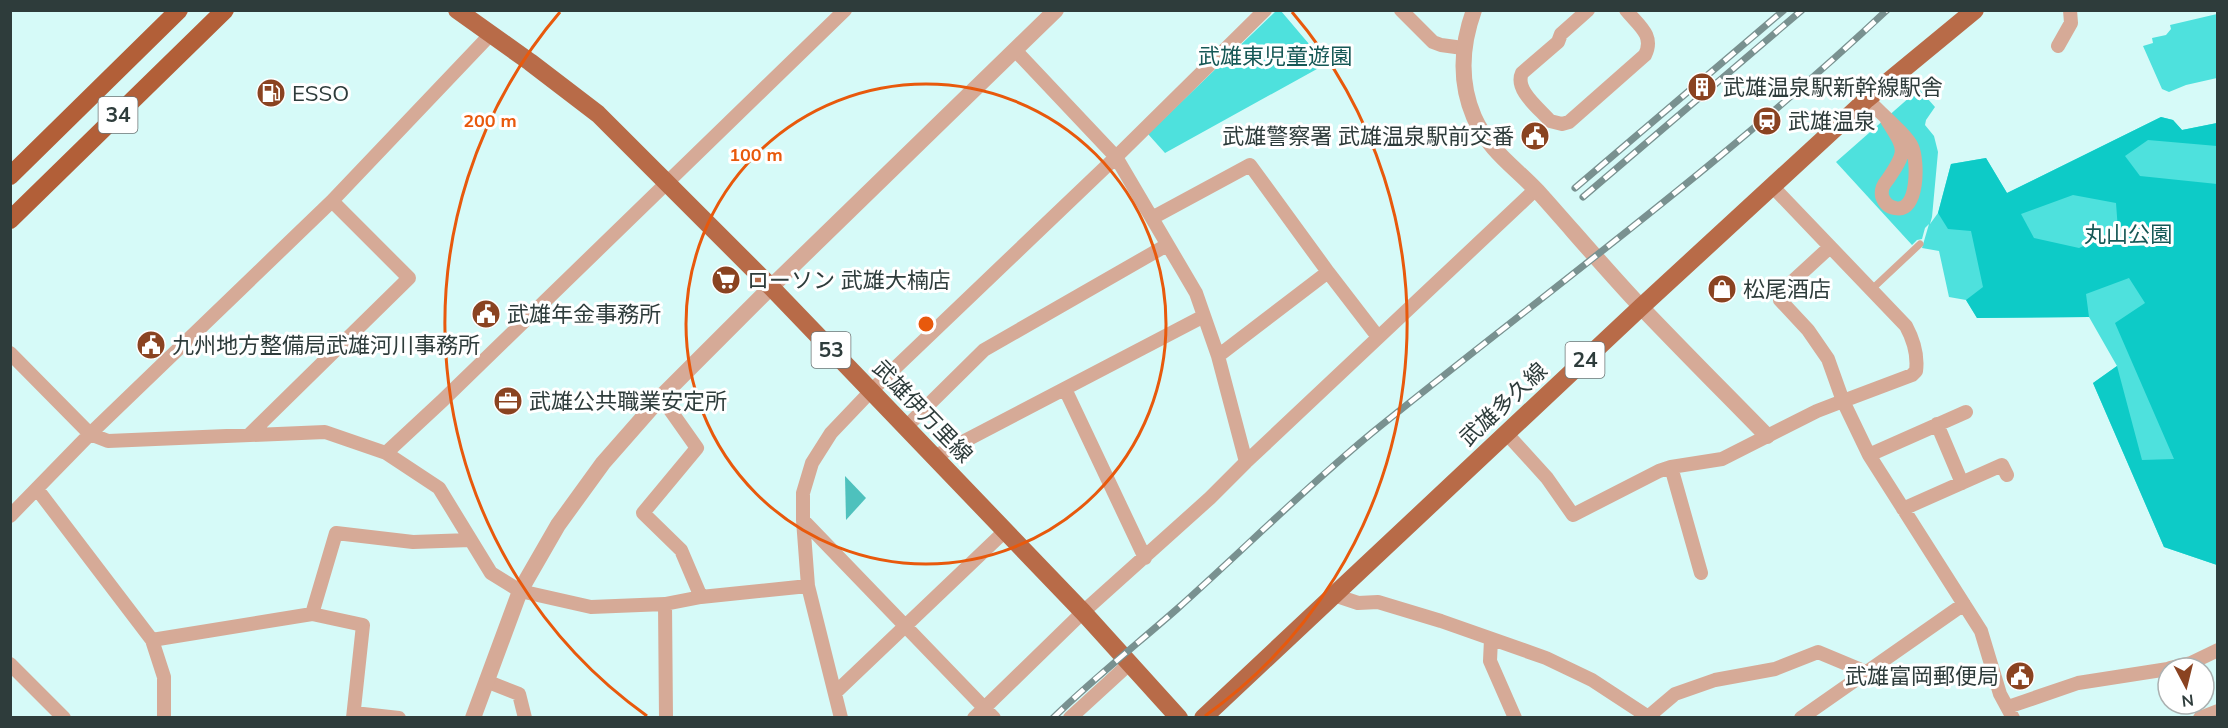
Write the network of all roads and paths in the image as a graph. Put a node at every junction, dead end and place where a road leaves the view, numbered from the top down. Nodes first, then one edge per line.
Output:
1 (179, 10) edge
2 (225, 10) edge
3 (457, 10) edge
4 (845, 10) edge
5 (1056, 10) edge
6 (1265, 10) edge
7 (1401, 10) edge
8 (1474, 10) edge
9 (1588, 10) edge
10 (1626, 10) edge
11 (1975, 10) edge
12 (2070, 10) edge
13 (490, 35) junction
14 (2058, 46) dead end
15 (1463, 48) junction
16 (1015, 50) junction
17 (1868, 99) junction
18 (1887, 120) junction
19 (1116, 157) junction
20 (10, 176) edge
21 (666, 182) junction
22 (1773, 187) junction
23 (1536, 189) junction
24 (332, 201) junction
25 (1152, 218) junction
26 (10, 220) edge
27 (1920, 244) dead end
28 (1167, 245) junction
29 (1830, 247) junction
30 (1328, 272) junction
31 (771, 287) junction
32 (1871, 290) junction
33 (1641, 307) junction
34 (1204, 316) junction
35 (1378, 338) junction
36 (10, 353) edge
37 (1218, 356) junction
38 (1065, 389) junction
39 (871, 391) junction
40 (661, 397) junction
41 (1843, 401) junction
42 (1966, 412) dead end
43 (1937, 424) junction
44 (906, 428) junction
45 (90, 434) junction
46 (250, 434) junction
47 (1507, 434) junction
48 (1767, 436) junction
49 (386, 453) junction
50 (1869, 455) junction
51 (934, 457) junction
52 (1246, 462) junction
53 (1671, 467) junction
54 (2007, 475) dead end
55 (1962, 483) junction
56 (37, 489) junction
57 (1903, 509) junction
58 (10, 516) edge
59 (802, 520) junction
60 (1005, 531) junction
61 (470, 540) junction
62 (1145, 558) junction
63 (1701, 573) dead end
64 (808, 586) junction
65 (520, 591) junction
66 (1334, 595) junction
67 (701, 597) junction
68 (665, 604) junction
69 (1964, 604) junction
70 (1083, 612) junction
71 (312, 614) junction
72 (905, 626) junction
73 (1491, 639) junction
74 (152, 640) junction
75 (10, 664) edge
76 (1129, 664) junction
77 (2156, 670) edge
78 (1866, 672) junction
79 (486, 681) junction
80 (836, 692) junction
81 (2217, 711) edge
82 (2010, 712) edge
83 (984, 714) edge
84 (353, 716) edge
85 (64, 717) edge
86 (164, 717) edge
87 (399, 717) edge
88 (473, 717) edge
89 (525, 717) edge
90 (666, 717) edge
91 (841, 717) edge
92 (1070, 717) edge
93 (1179, 717) edge
94 (1203, 717) edge
95 (1515, 717) edge
96 (1649, 717) edge
97 (1801, 717) edge
98 (2200, 717) edge

1 - 20 highway, 34
2 - 26 highway, 34
3 - 13 main road, 武雄伊万里線 / 53
4 - 21 street
5 - 16 street
6 - 19 street
7 - 15 street
8 - 15 street
9 - 10 street
11 - 17 main road, 武雄多久線 / 24
12 - 14 street
13 - 21 main road, 武雄伊万里線 / 53
13 - 24 street
15 - 23 street
16 - 19 street
16 - 31 street
17 - 18 street
17 - 22 main road, 武雄多久線 / 24
18 - 18 street
19 - 25 street
19 - 39 street
21 - 31 main road, 武雄伊万里線 / 53
21 - 49 street
22 - 29 street
22 - 33 main road, 武雄多久線 / 24
23 - 33 street
23 - 35 street
24 - 45 street
24 - 46 street
25 - 28 street
25 - 30 street
27 - 32 lane
28 - 34 street
28 - 44 street
29 - 32 street
29 - 41 street
30 - 35 street
30 - 37 street
31 - 39 main road, 武雄伊万里線 / 53
31 - 40 street
32 - 41 street
33 - 47 main road, 武雄多久線 / 24
33 - 48 street
34 - 37 street
34 - 38 street
35 - 52 street
36 - 45 street
37 - 52 street
38 - 51 street
38 - 62 street
39 - 44 main road, 武雄伊万里線 / 53
39 - 59 street
40 - 65 street
40 - 67 street
41 - 48 street
41 - 50 street
42 - 43 street
43 - 50 street
43 - 55 street
44 - 51 main road, 武雄伊万里線 / 53
45 - 46 street
45 - 56 street
46 - 49 street
47 - 53 street
47 - 66 main road, 武雄多久線 / 24
48 - 53 street
49 - 61 street
50 - 57 street
51 - 60 main road, 武雄伊万里線 / 53
52 - 62 street
53 - 63 street
54 - 55 street
55 - 57 street
56 - 58 street
56 - 74 street
57 - 69 street
59 - 64 street
59 - 72 street
60 - 70 main road, 武雄伊万里線 / 53
60 - 72 street
61 - 65 street
61 - 71 street
62 - 70 street
64 - 67 street
64 - 80 street
65 - 68 street
65 - 79 street
66 - 73 street
66 - 94 main road, 武雄多久線 / 24
67 - 68 street
68 - 90 street
69 - 78 street
69 - 82 street
70 - 76 main road, 武雄伊万里線 / 53
70 - 83 street
71 - 74 street
71 - 84 street
72 - 80 street
72 - 83 street
73 - 95 street
73 - 96 street
74 - 86 street
75 - 85 street
76 - 92 street
76 - 93 main road, 武雄伊万里線 / 53
77 - 82 street
78 - 96 street
78 - 97 street
79 - 88 street
79 - 89 street
80 - 91 street
81 - 98 street
84 - 87 street

